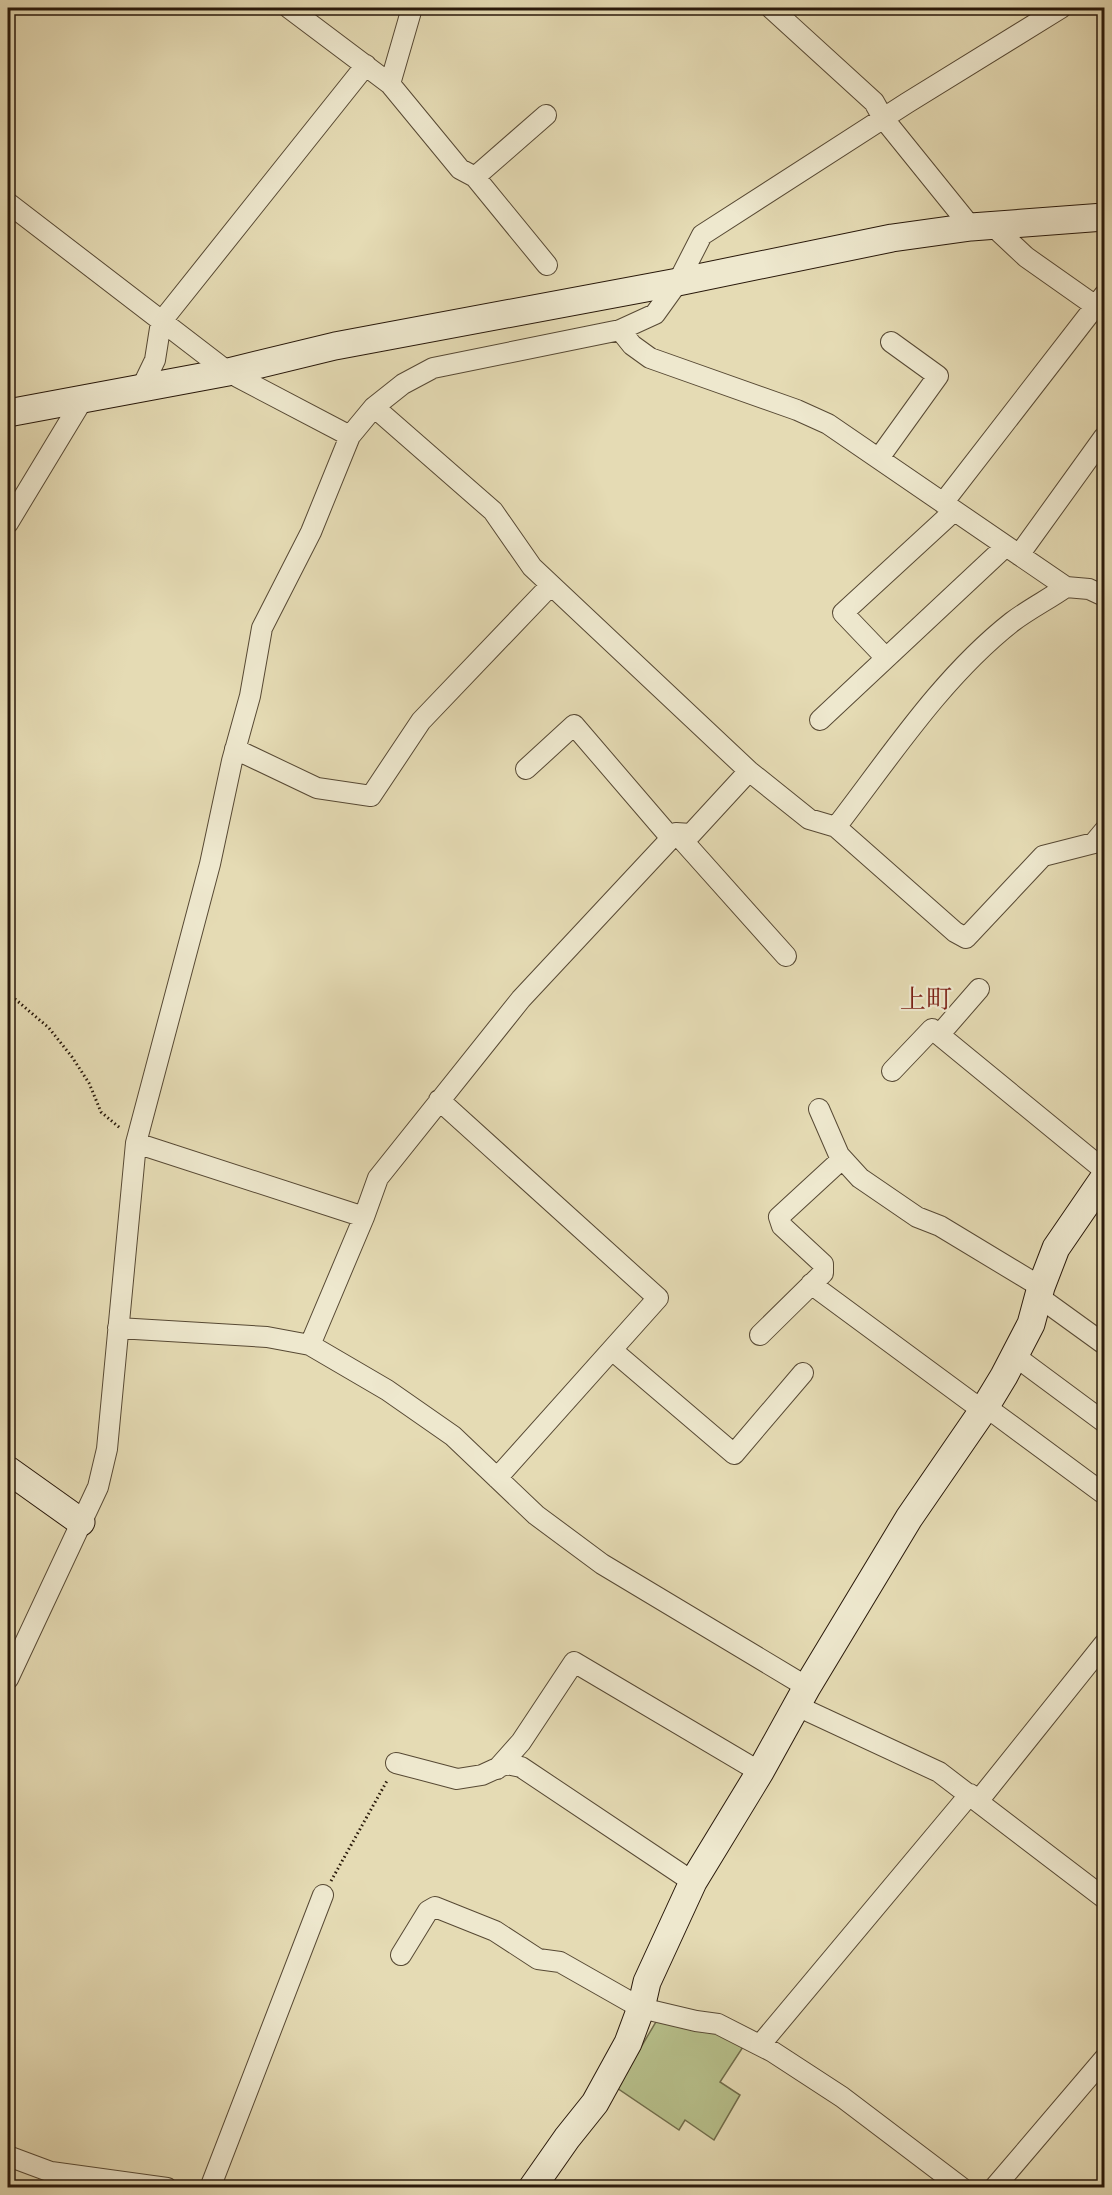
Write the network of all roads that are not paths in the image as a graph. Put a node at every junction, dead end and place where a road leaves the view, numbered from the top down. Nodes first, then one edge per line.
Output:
1 (290, 8) edge
2 (412, 8) edge
3 (771, 8) edge
4 (1062, 8) edge
5 (366, 65) junction
6 (390, 84) junction
7 (546, 115) dead end
8 (883, 118) junction
9 (475, 177) junction
10 (8, 204) edge
11 (1104, 217) edge
12 (982, 227) junction
13 (547, 265) dead end
14 (678, 282) junction
15 (1102, 304) edge
16 (161, 322) junction
17 (620, 330) junction
18 (891, 342) dead end
19 (228, 372) junction
20 (141, 389) junction
21 (83, 399) junction
22 (374, 407) junction
23 (8, 413) edge
24 (350, 436) junction
25 (1104, 437) edge
26 (879, 459) junction
27 (949, 507) junction
28 (8, 523) edge
29 (1012, 550) junction
30 (551, 585) junction
31 (1066, 587) junction
32 (1102, 591) edge
33 (886, 658) junction
34 (820, 720) dead end
35 (235, 749) junction
36 (526, 770) dead end
37 (750, 771) junction
38 (836, 827) junction
39 (1104, 831) edge
40 (673, 835) junction
41 (786, 956) dead end
42 (980, 989) dead end
43 (939, 1035) junction
44 (892, 1071) dead end
45 (439, 1100) junction
46 (819, 1109) dead end
47 (137, 1139) junction
48 (842, 1159) junction
49 (1103, 1181) edge
50 (364, 1217) junction
51 (811, 1284) junction
52 (1040, 1292) junction
53 (118, 1328) junction
54 (760, 1335) dead end
55 (1104, 1344) edge
56 (310, 1346) junction
57 (612, 1350) junction
58 (1015, 1356) junction
59 (803, 1373) dead end
60 (984, 1409) junction
61 (1104, 1422) edge
62 (8, 1470) edge
63 (497, 1478) junction
64 (1104, 1494) edge
65 (81, 1522) junction
66 (1104, 1644) edge
67 (8, 1679) edge
68 (802, 1697) junction
69 (396, 1763) road end
70 (497, 1768) junction
71 (760, 1772) junction
72 (975, 1797) junction
73 (693, 1882) junction
74 (323, 1895) road end
75 (1104, 1898) edge
76 (401, 1954) dead end
77 (641, 2008) junction
78 (760, 2045) junction
79 (1104, 2059) edge
80 (8, 2156) edge
81 (131, 2185) edge
82 (167, 2187) edge
83 (210, 2187) edge
84 (532, 2187) edge
85 (962, 2187) edge
86 (994, 2187) edge

1 - 5 street
2 - 6 street
3 - 8 street
4 - 8 street
5 - 6 street
5 - 16 street
6 - 9 street
7 - 9 street
8 - 12 street
8 - 14 street
9 - 13 street
10 - 16 street
11 - 12 street
12 - 14 street
12 - 15 street
14 - 17 street
14 - 19 street
15 - 27 street
16 - 19 street
16 - 20 street
17 - 22 street
17 - 26 street
18 - 26 street
19 - 20 street
19 - 24 street
20 - 21 street
21 - 23 street
21 - 28 street
22 - 24 street
22 - 30 street
24 - 35 street
25 - 29 street
26 - 27 street
27 - 29 street
27 - 33 street
29 - 31 street
29 - 33 street
30 - 35 street
30 - 37 street
31 - 32 street
31 - 38 street
33 - 34 street
35 - 47 street
36 - 40 street
37 - 38 street
37 - 40 street
38 - 39 street
40 - 41 street
40 - 45 street
42 - 43 street
43 - 44 street
43 - 49 street
45 - 50 street
45 - 57 street
46 - 48 street
47 - 50 street
47 - 53 street
48 - 51 street
48 - 52 street
49 - 52 street
50 - 56 street
51 - 54 street
51 - 60 street
52 - 55 street
52 - 58 street
53 - 56 street
53 - 65 street
56 - 63 street
57 - 59 street
57 - 63 street
58 - 60 street
58 - 61 street
60 - 64 street
60 - 68 street
62 - 65 street
63 - 68 street
65 - 67 street
66 - 72 street
68 - 71 street
68 - 72 street
69 - 70 street
70 - 71 street
70 - 73 street
71 - 73 street
72 - 75 street
72 - 78 street
73 - 77 street
74 - 83 street
76 - 77 street
77 - 78 street
77 - 84 street
78 - 85 street
79 - 86 street
80 - 81 street
81 - 82 street

